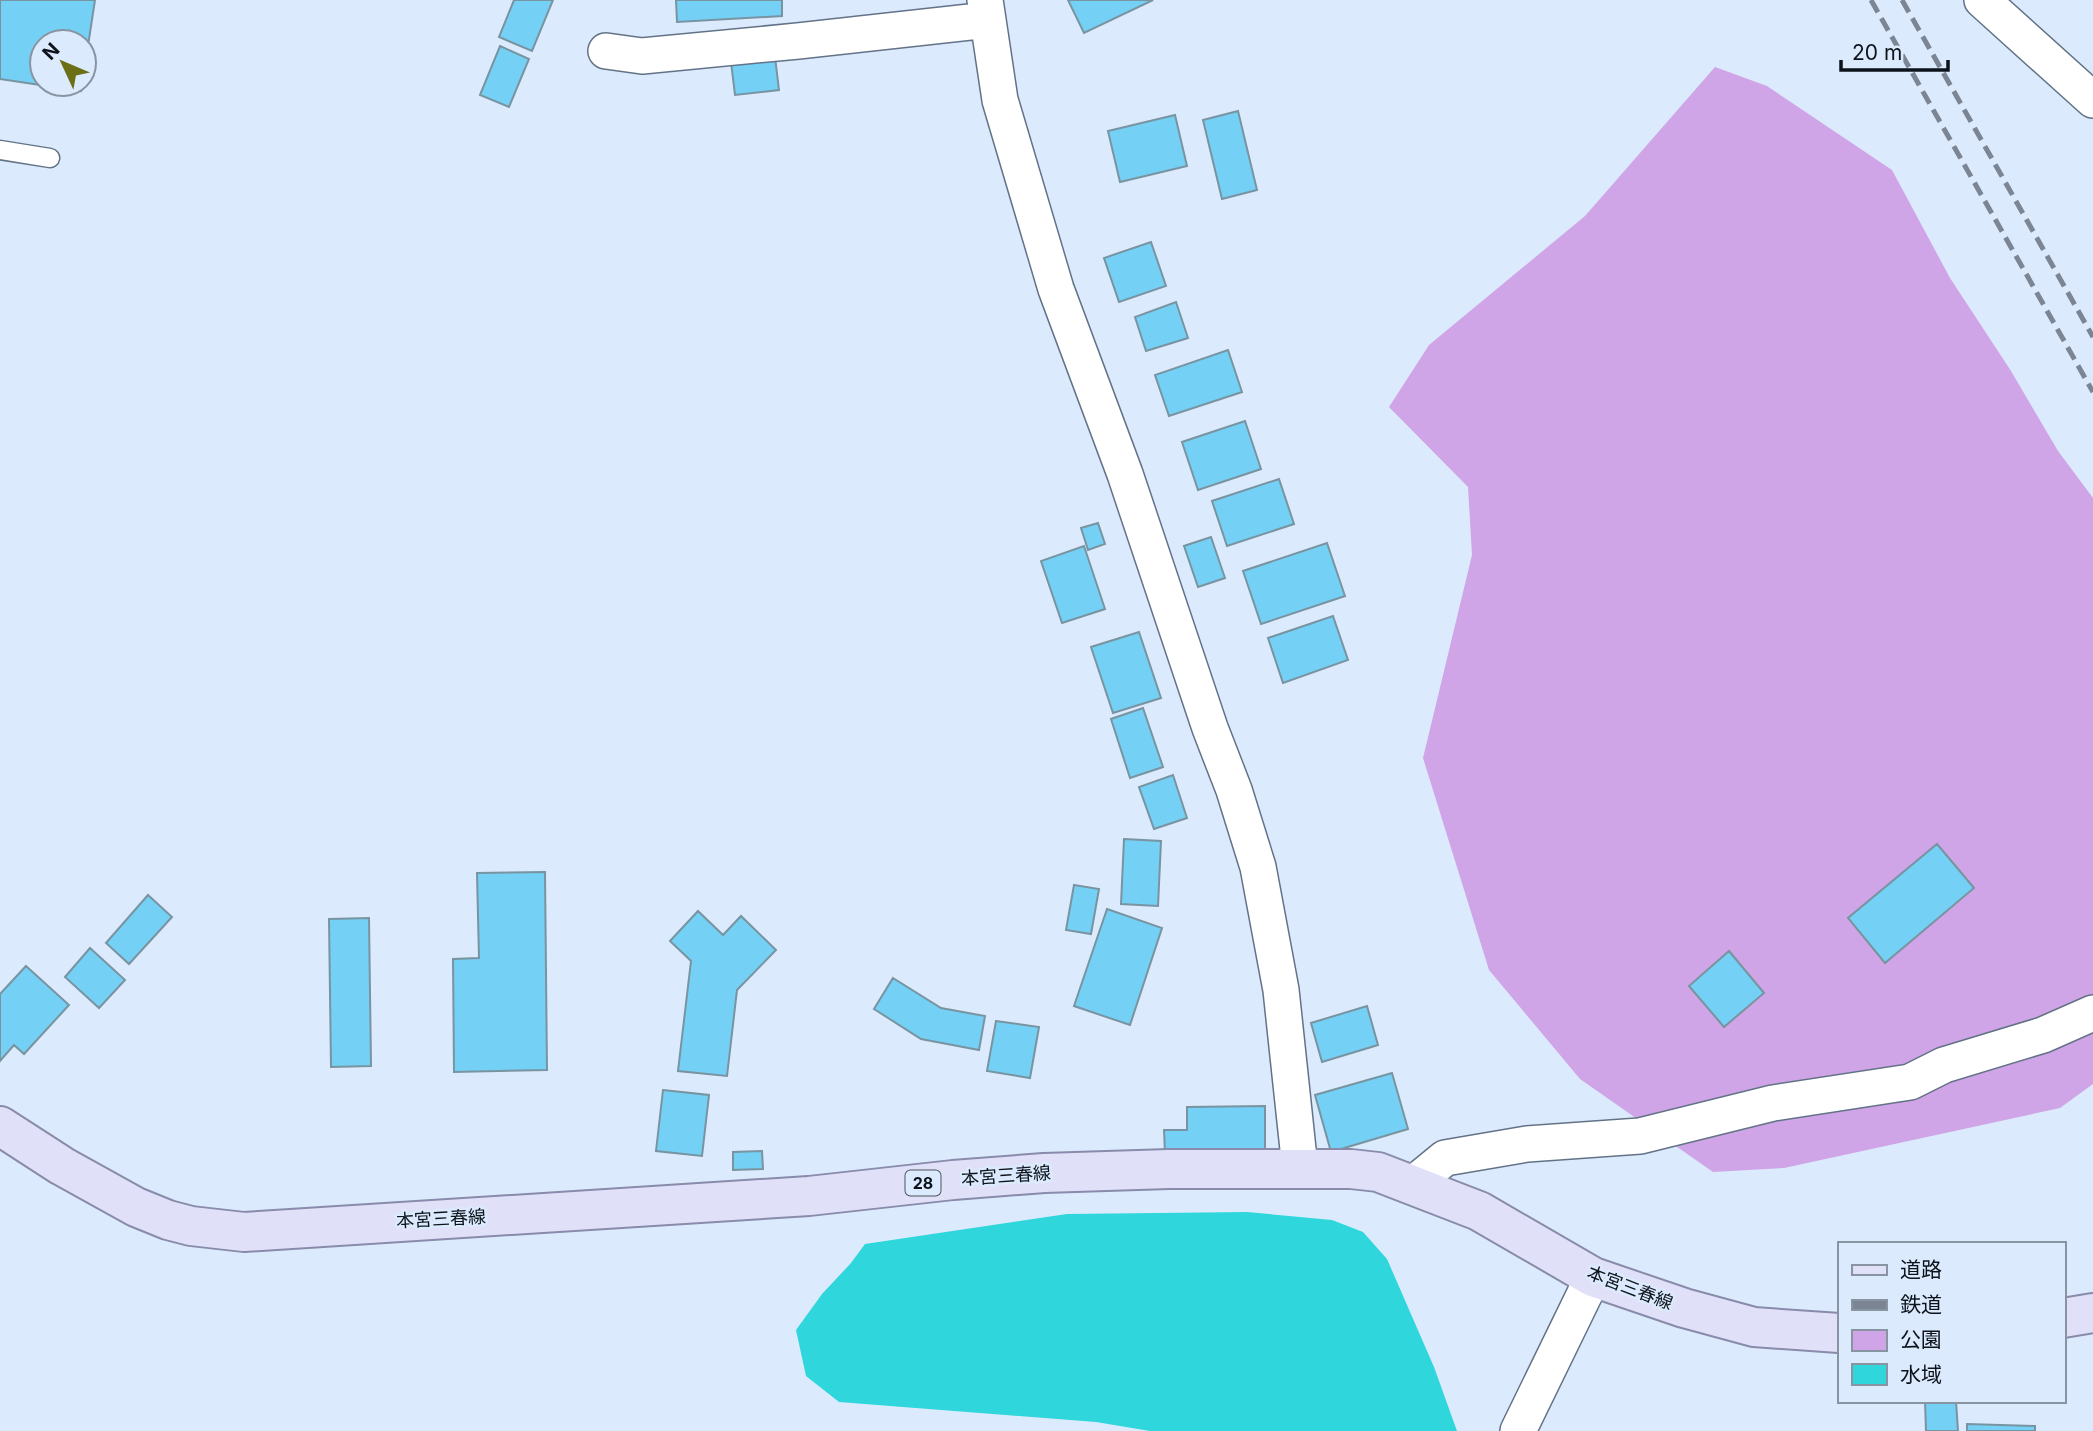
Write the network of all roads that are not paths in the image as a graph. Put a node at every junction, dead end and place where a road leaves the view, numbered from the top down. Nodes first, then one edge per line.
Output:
1 (1982, 0) edge
2 (986, 10) edge
3 (606, 51) dead end
4 (2093, 100) edge
5 (0, 150) edge
6 (50, 158) dead end
7 (2093, 1013) edge
8 (0, 1126) edge
9 (1300, 1168) junction
10 (1412, 1185) junction
11 (1593, 1277) junction
12 (2093, 1313) edge
13 (2065, 1318) edge
14 (1838, 1333) edge
15 (1518, 1431) edge

1 - 4 street
2 - 3 street
2 - 9 street
5 - 6 lane
7 - 10 street
8 - 9 main road, 本宮三春線 / 28
9 - 10 main road, 本宮三春線 / 28
10 - 11 main road, 本宮三春線 / 28
11 - 14 main road, 本宮三春線 / 28
11 - 15 street
12 - 13 main road

